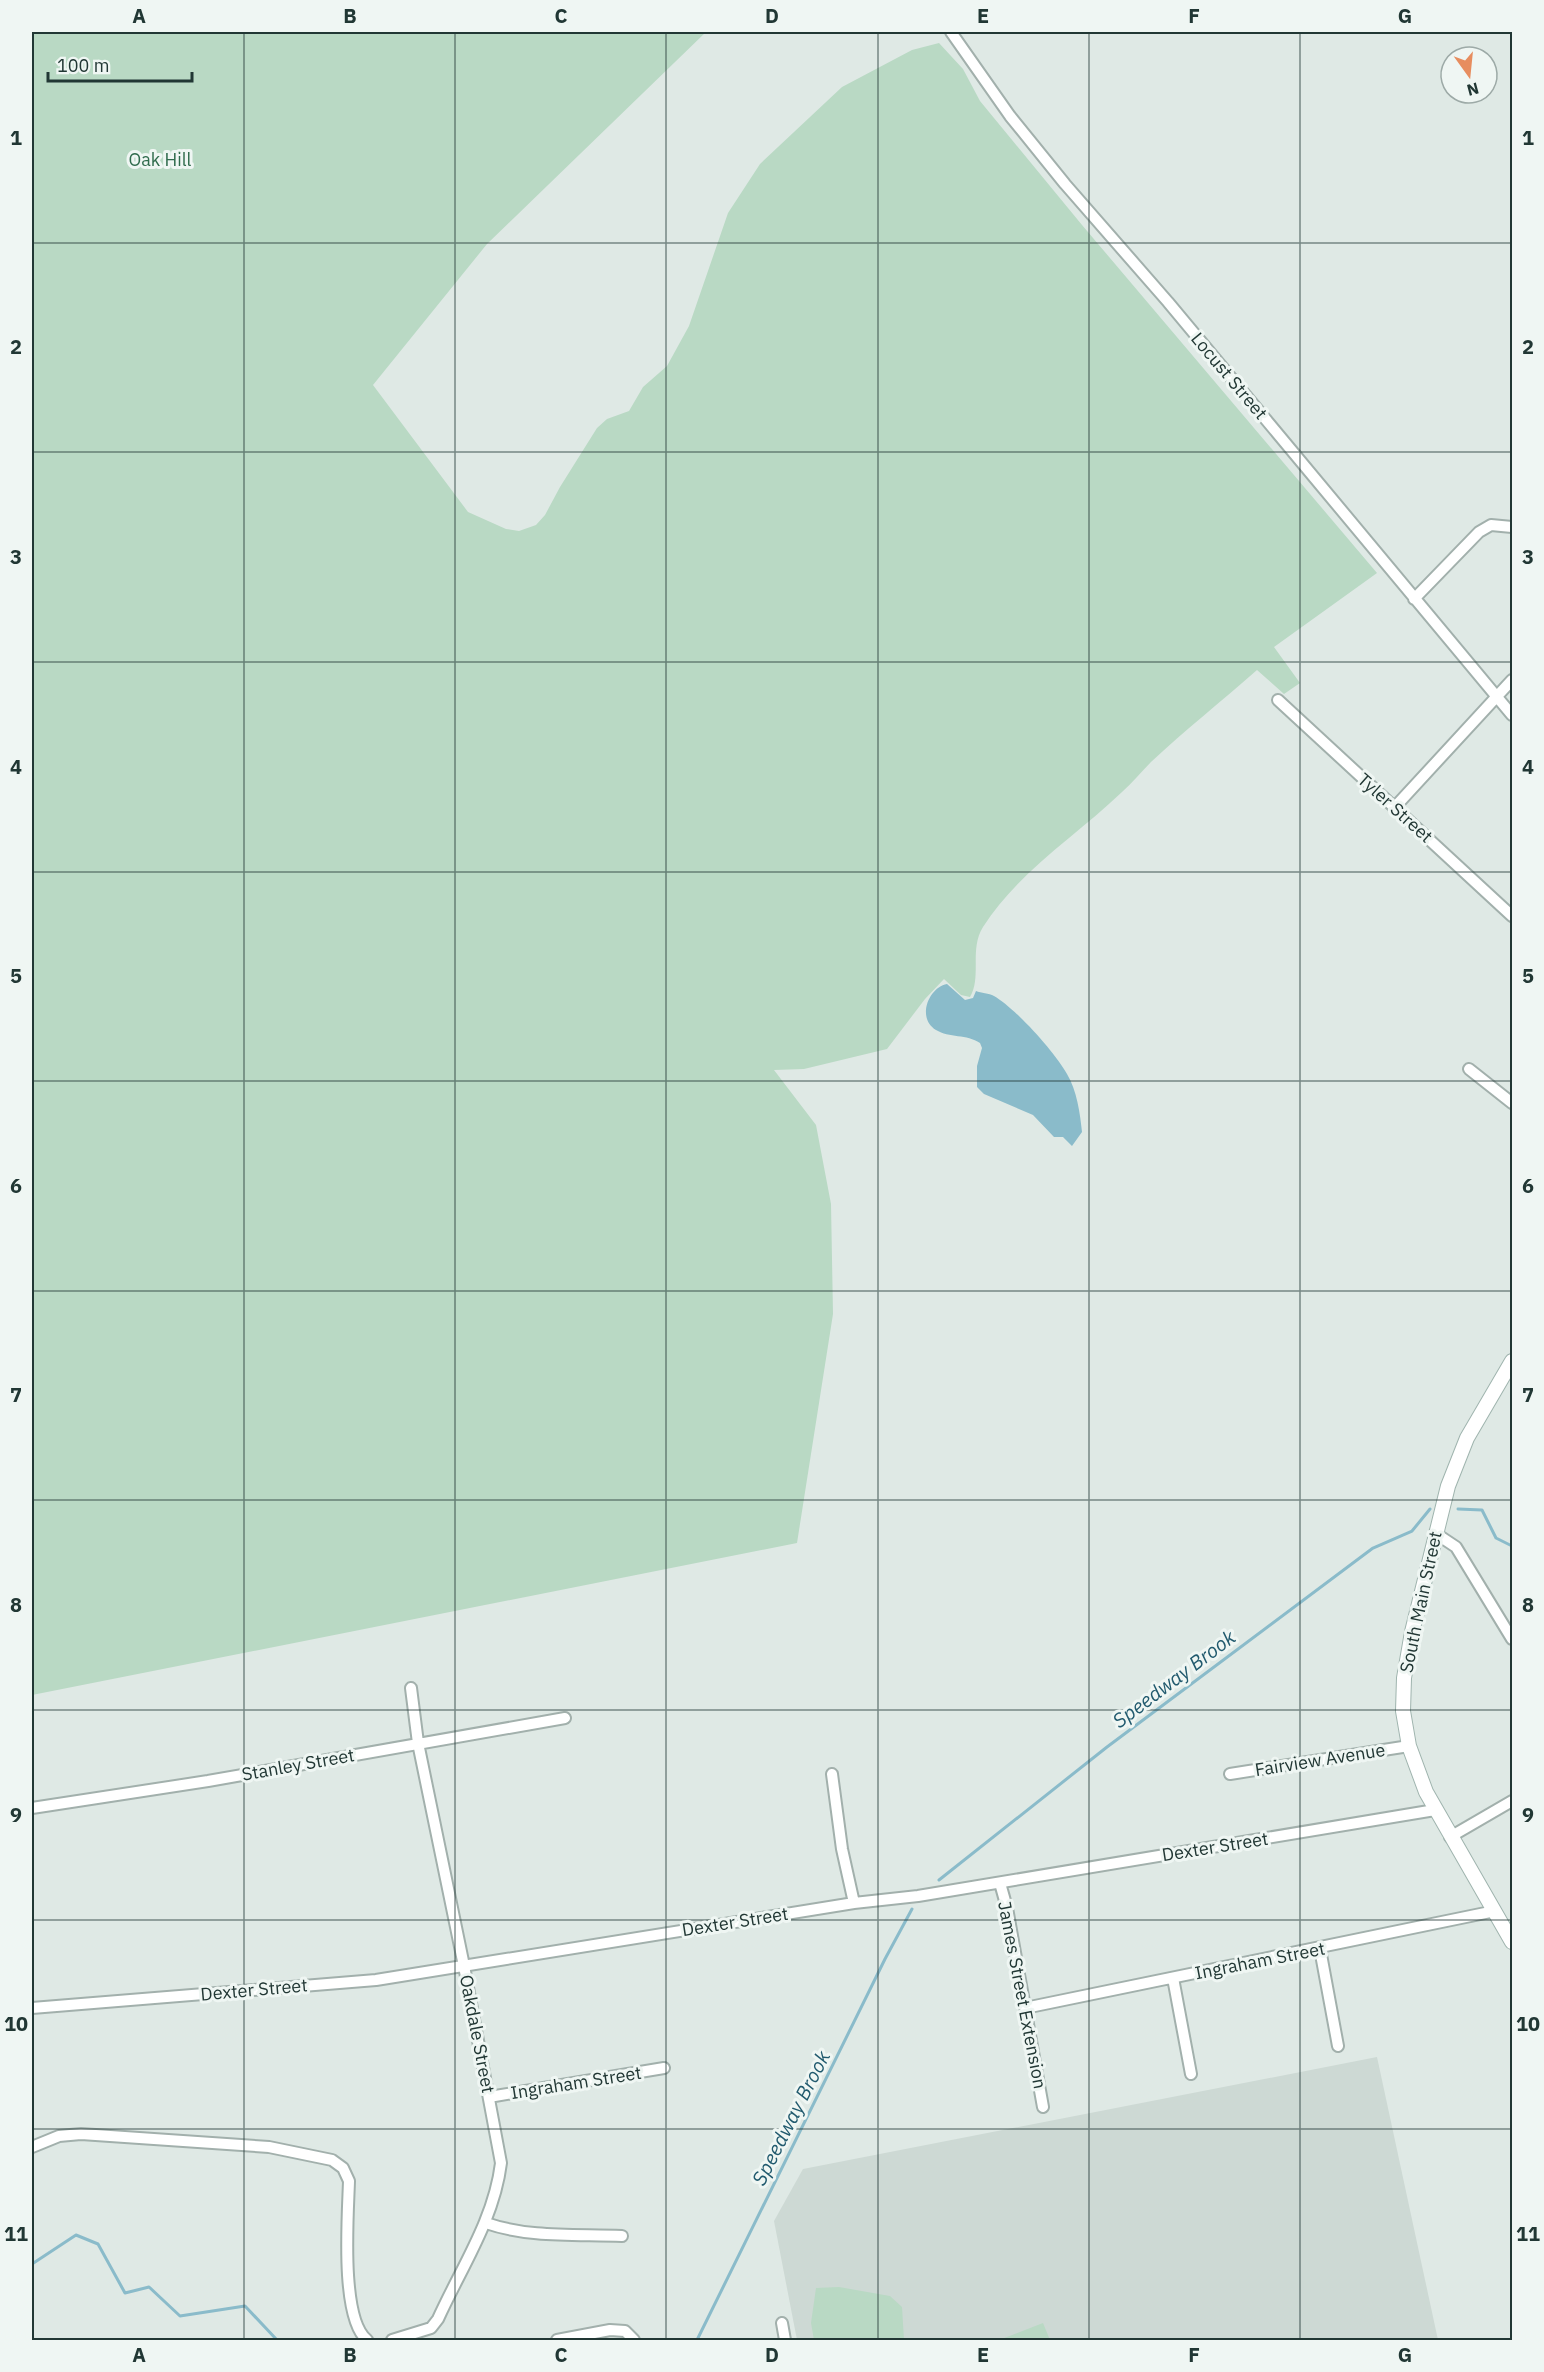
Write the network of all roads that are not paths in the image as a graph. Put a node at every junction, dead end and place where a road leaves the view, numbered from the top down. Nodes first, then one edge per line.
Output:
1 (951, 32) edge
2 (1512, 527) edge
3 (1414, 599) junction
4 (1512, 680) edge
5 (1497, 697) junction
6 (1278, 700) dead end
7 (1512, 715) edge
8 (1394, 808) junction
9 (1512, 916) edge
10 (1469, 1069) dead end
11 (1512, 1103) edge
12 (1512, 1360) edge
13 (1435, 1533) junction
14 (1512, 1639) edge
15 (411, 1688) dead end
16 (565, 1718) dead end
17 (418, 1743) junction
18 (1409, 1746) junction
19 (832, 1774) dead end
20 (1230, 1774) dead end
21 (1512, 1801) edge
22 (32, 1808) edge
23 (1435, 1810) junction
24 (1450, 1837) junction
25 (1000, 1883) junction
26 (854, 1903) junction
27 (1495, 1911) junction
28 (1512, 1942) edge
29 (1320, 1949) junction
30 (464, 1966) junction
31 (1173, 1978) junction
32 (32, 2008) edge
33 (1025, 2008) junction
34 (1338, 2046) dead end
35 (664, 2068) dead end
36 (1191, 2074) dead end
37 (489, 2097) junction
38 (1043, 2107) dead end
39 (32, 2148) edge
40 (486, 2223) junction
41 (622, 2236) dead end
42 (782, 2323) dead end
43 (367, 2340) edge
44 (392, 2340) edge
45 (557, 2340) edge
46 (634, 2340) edge
47 (785, 2340) edge

1 - 3 street, Locust Street
2 - 3 street
3 - 5 street, Locust Street
4 - 5 street
5 - 7 street, Locust Street
5 - 8 street
6 - 8 street, Tyler Street
8 - 9 street, Tyler Street
10 - 11 street
12 - 13 main road, South Main Street
13 - 14 street
13 - 18 main road, South Main Street
15 - 17 street, Oakdale Street
16 - 17 street, Stanley Street
17 - 22 street, Stanley Street
17 - 30 street, Oakdale Street
18 - 20 street, Fairview Avenue
18 - 23 main road, South Main Street
19 - 26 street
21 - 24 street
23 - 24 main road, South Main Street
23 - 25 street, Dexter Street
24 - 27 main road, South Main Street
25 - 26 street, Dexter Street
25 - 33 street, James Street Extension
26 - 30 street, Dexter Street
27 - 28 main road, South Main Street
27 - 29 street, Ingraham Street
29 - 31 street, Ingraham Street
29 - 34 street
30 - 32 street, Dexter Street
30 - 37 street, Oakdale Street
31 - 33 street, Ingraham Street
31 - 36 street
33 - 38 street, James Street Extension
35 - 37 street, Ingraham Street
37 - 40 street, Oakdale Street
39 - 43 street
40 - 41 street
40 - 44 street, Oakdale Street
42 - 47 street
45 - 46 street

